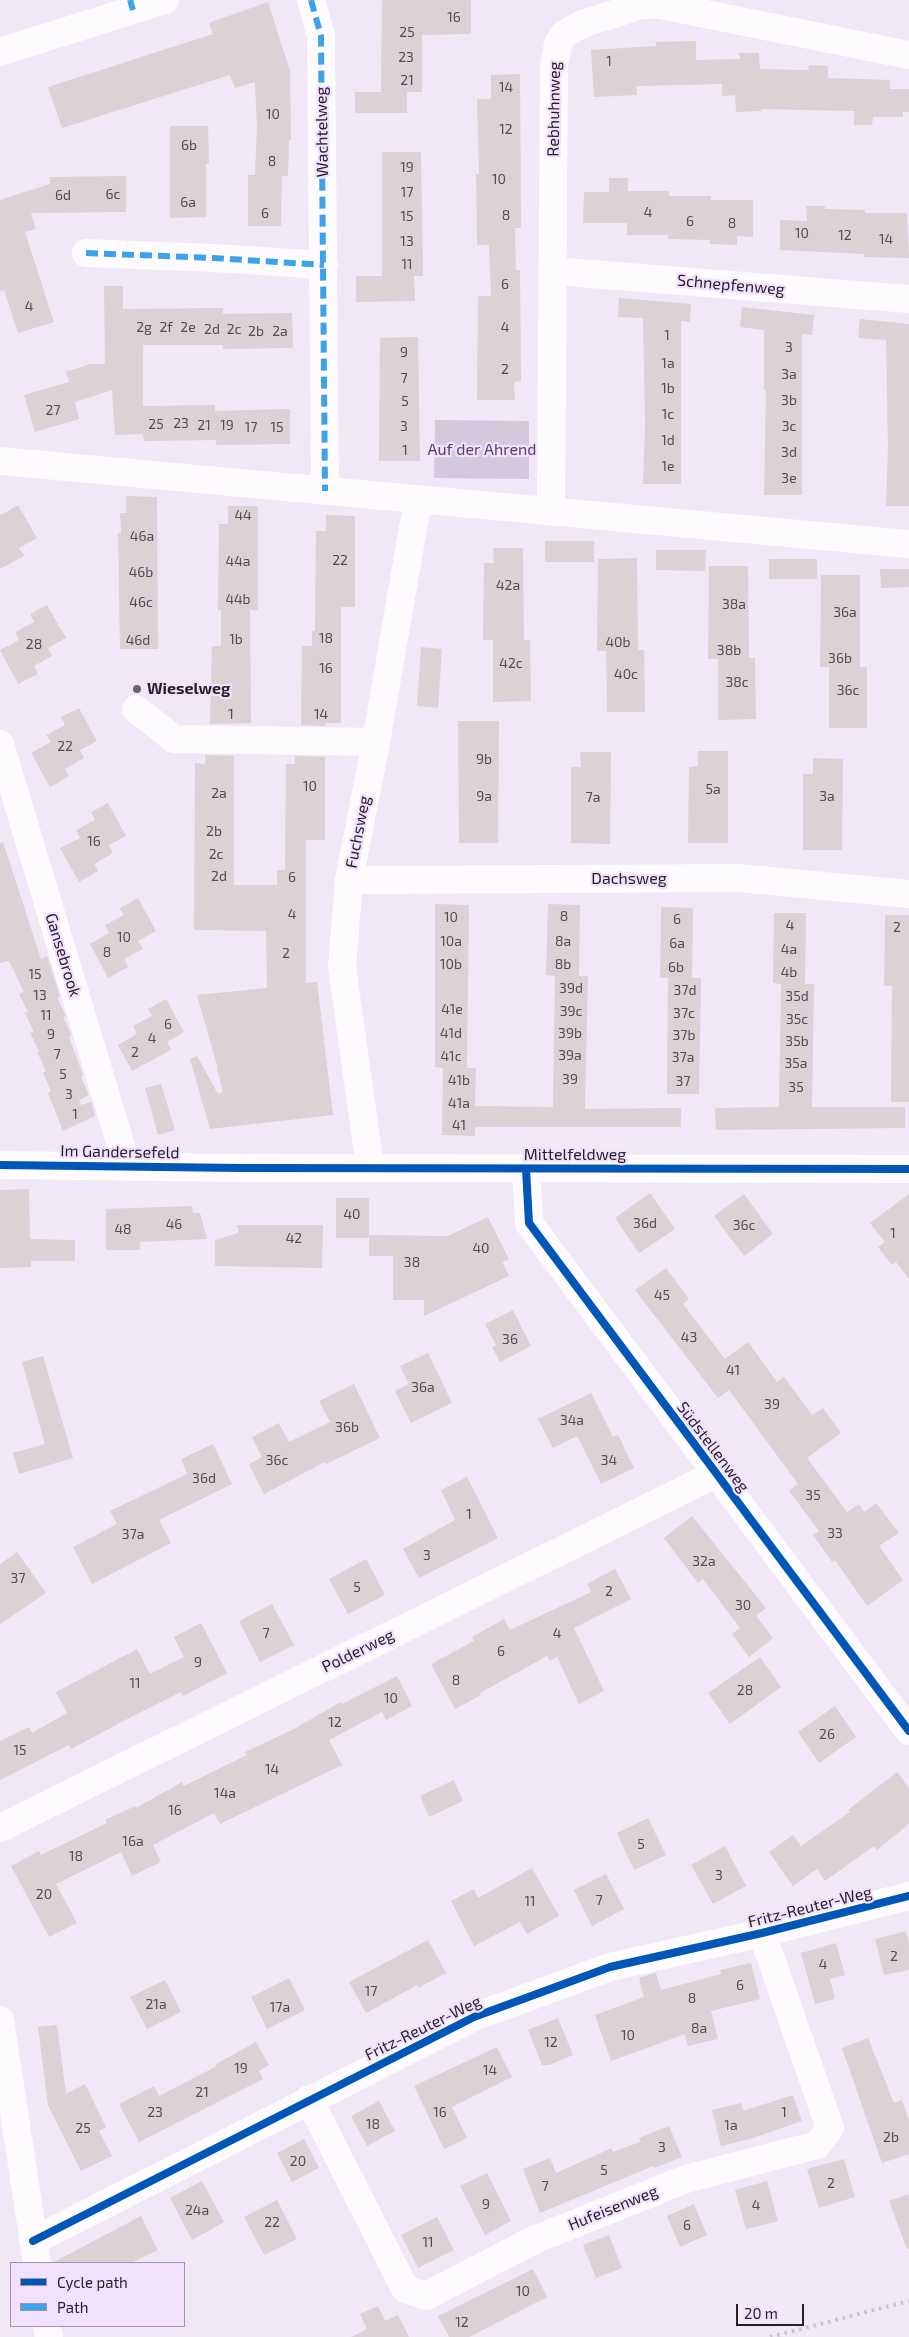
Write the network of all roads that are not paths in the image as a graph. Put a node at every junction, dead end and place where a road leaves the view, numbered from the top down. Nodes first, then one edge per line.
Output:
1 (312, 0) edge
2 (153, 4) edge
3 (0, 52) edge
4 (909, 55) edge
5 (86, 253) dead end
6 (324, 265) junction
7 (552, 271) junction
8 (909, 298) edge
9 (0, 461) edge
10 (325, 490) junction
11 (418, 499) junction
12 (552, 511) junction
13 (909, 544) edge
14 (136, 710) dead end
15 (376, 742) junction
16 (0, 744) edge
17 (349, 880) junction
18 (909, 894) edge
19 (0, 1165) edge
20 (127, 1166) junction
21 (370, 1167) junction
22 (240, 1168) joint
23 (526, 1169) junction
24 (909, 1169) edge
25 (716, 1474) junction
26 (909, 1731) edge
27 (0, 1828) edge
28 (909, 1896) edge
29 (762, 1933) junction
30 (0, 2020) edge
31 (309, 2100) junction
32 (35, 2252) edge

1 - 6 street, Wachtelweg
2 - 3 street
4 - 7 street, Rebhuhnweg
5 - 6 street
6 - 10 street, Wachtelweg
7 - 8 street, Schnepfenweg
7 - 12 street, Rebhuhnweg
9 - 10 street
10 - 11 street
11 - 12 street
11 - 15 street, Fuchsweg
12 - 13 street
14 - 15 street
15 - 17 street, Fuchsweg
16 - 20 street, Gansebrook
17 - 18 street, Dachsweg
17 - 21 street, Fuchsweg
19 - 20 street, Im Gandersefeld
20 - 22 street, Im Gandersefeld
21 - 22 street, Mittelfeldweg
21 - 23 street, Mittelfeldweg
23 - 24 street, Mittelfeldweg
23 - 25 street, Südstellenweg
25 - 26 street, Südstellenweg
25 - 27 street, Polderweg
28 - 29 street, Fritz-Reuter-Weg
29 - 31 street, Fritz-Reuter-Weg
29 - 31 street, Hufeisenweg
30 - 32 street
31 - 32 street, Fritz-Reuter-Weg

